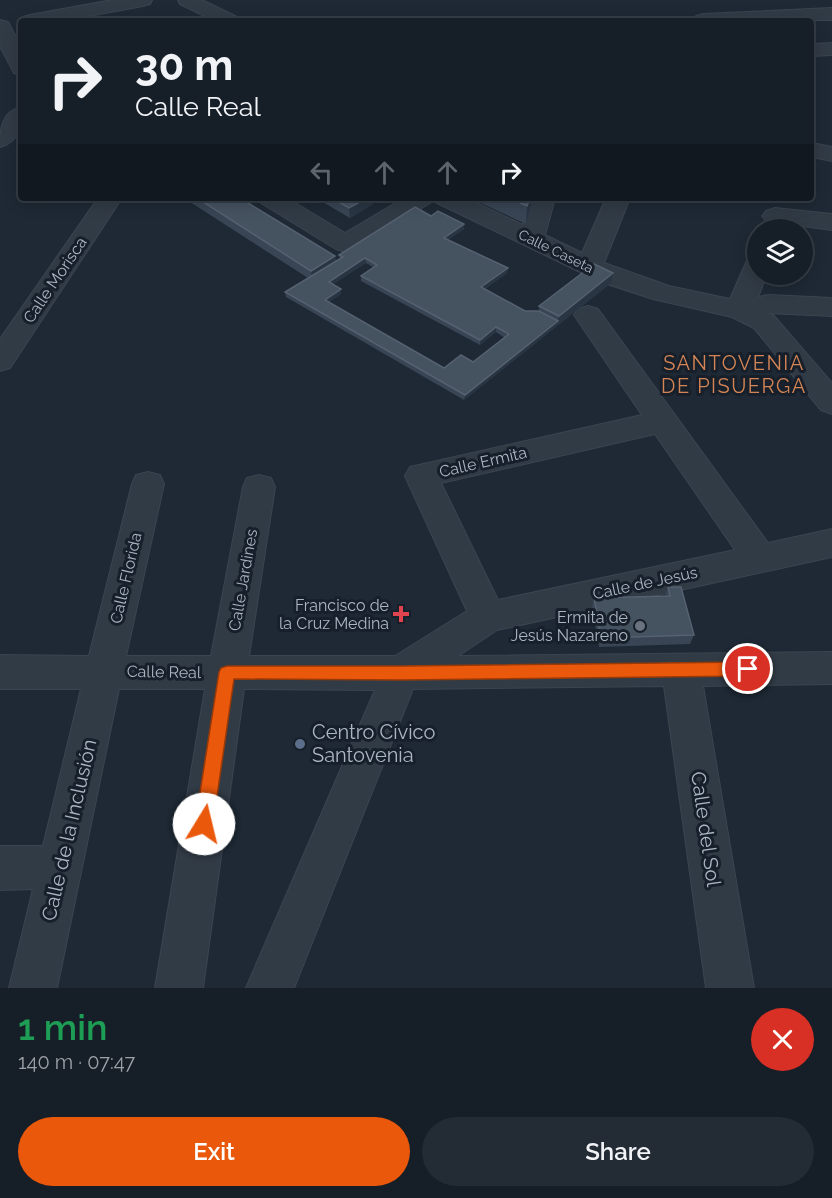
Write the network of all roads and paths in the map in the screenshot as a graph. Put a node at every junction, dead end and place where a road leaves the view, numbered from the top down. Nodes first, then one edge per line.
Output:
1 (143, 0) edge
2 (187, 0) edge
3 (832, 14) edge
4 (46, 18) edge
5 (224, 18) edge
6 (789, 18) edge
7 (18, 23) edge
8 (0, 26) edge
9 (832, 49) edge
10 (814, 50) edge
11 (18, 63) edge
12 (18, 101) edge
13 (0, 140) edge
14 (814, 150) edge
15 (832, 154) edge
16 (108, 201) edge
17 (275, 201) edge
18 (416, 201) edge
19 (452, 201) edge
20 (542, 201) edge
21 (617, 201) edge
22 (776, 214) edge
23 (832, 222) edge
24 (531, 239) junction
25 (590, 267) junction
26 (749, 285) edge
27 (832, 307) edge
28 (740, 310) junction
29 (588, 315) dead end
30 (0, 362) edge
31 (832, 403) edge
32 (664, 421) junction
33 (148, 484) dead end
34 (259, 487) dead end
35 (832, 543) edge
36 (760, 559) junction
37 (488, 617) junction
38 (832, 668) edge
39 (681, 669) junction
40 (104, 671) junction
41 (0, 672) edge
42 (227, 672) junction
43 (401, 673) junction
44 (61, 867) junction
45 (0, 868) edge
46 (33, 988) edge
47 (179, 988) edge
48 (270, 988) edge
49 (730, 988) edge

1 - 4 street
2 - 5 street
3 - 6 street
7 - 8 street
8 - 11 street
9 - 10 street
12 - 13 street
14 - 15 street
16 - 30 street, Calle Morisca
17 - 18 street
19 - 24 street, Calle Caseta
20 - 24 street
21 - 25 street
22 - 23 street
24 - 25 street, Calle Caseta
25 - 28 street, Calle Caseta
26 - 28 street
27 - 28 street
28 - 31 street
29 - 32 street
32 - 36 street
32 - 37 street, Calle Ermita
33 - 40 street, Calle Florida
34 - 42 street, Calle Jardines
35 - 36 street, Calle de Jesús
36 - 37 street, Calle de Jesús
37 - 43 street, Calle de Jesús
38 - 39 street, Calle Real
39 - 43 street, Calle Real
39 - 49 street, Calle del Sol
40 - 41 street, Calle Real
40 - 42 street, Calle Real
40 - 44 street, Calle de la Inclusión
42 - 43 street, Calle Real
42 - 47 street, Calle Jardines
43 - 48 street
44 - 45 street
44 - 46 street, Calle de la Inclusión

